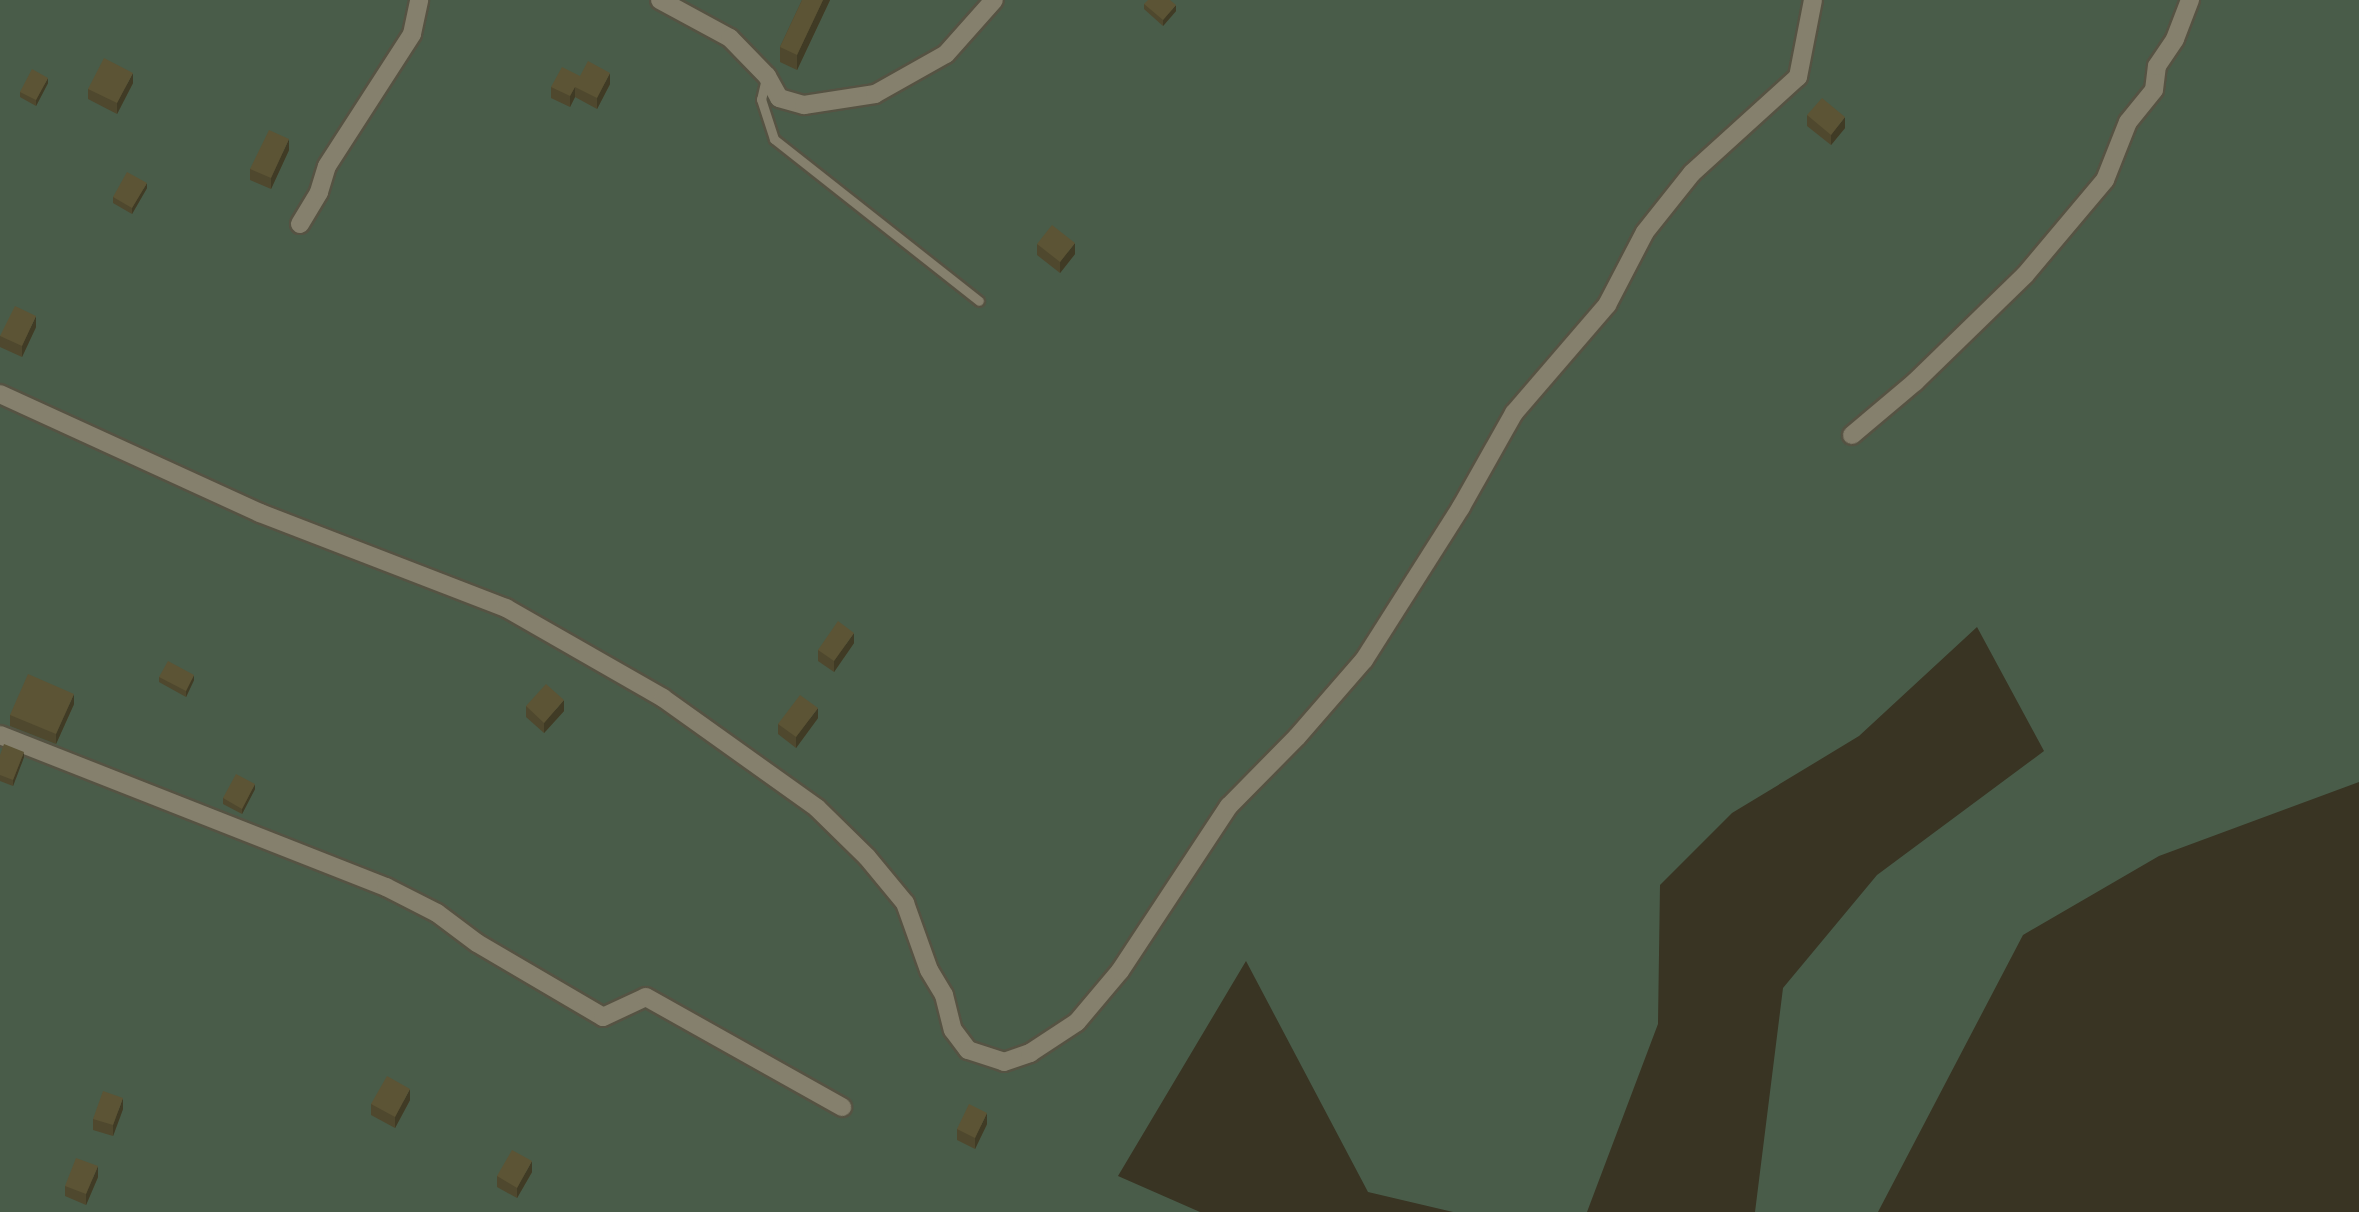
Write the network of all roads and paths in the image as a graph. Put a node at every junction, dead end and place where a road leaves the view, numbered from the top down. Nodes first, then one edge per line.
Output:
1 (419, 0) edge
2 (660, 0) edge
3 (994, 0) edge
4 (1813, 0) edge
5 (2190, 0) edge
6 (767, 76) junction
7 (300, 224) dead end
8 (979, 301) dead end
9 (0, 394) edge
10 (1852, 435) dead end
11 (0, 735) edge
12 (842, 1107) dead end

1 - 7 street
2 - 6 street
3 - 6 street
4 - 9 street
5 - 10 street
6 - 8 lane
11 - 12 street

